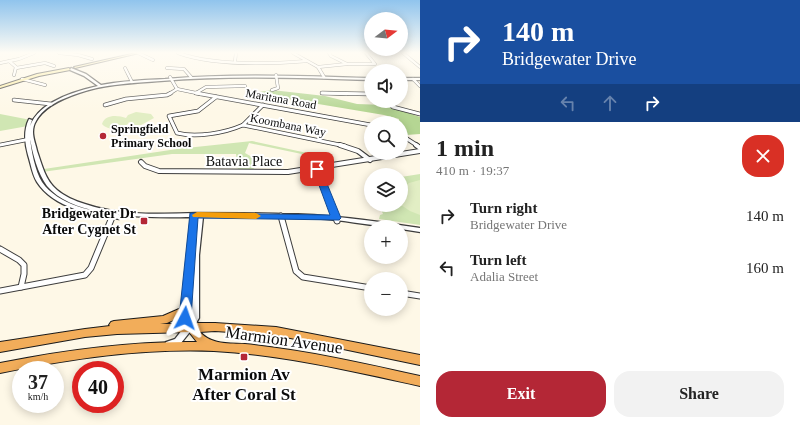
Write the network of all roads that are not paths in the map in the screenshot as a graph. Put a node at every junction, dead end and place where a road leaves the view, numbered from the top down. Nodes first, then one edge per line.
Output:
1 (50, 73) edge
2 (81, 73) edge
3 (128, 73) edge
4 (189, 73) edge
5 (322, 73) edge
6 (191, 76) junction
7 (276, 76) junction
8 (324, 77) junction
9 (170, 78) junction
10 (23, 79) junction
11 (364, 79) edge
12 (408, 80) edge
13 (413, 80) junction
14 (420, 80) edge
15 (132, 81) junction
16 (45, 85) dead end
17 (0, 86) edge
18 (100, 86) junction
19 (245, 86) dead end
20 (420, 86) edge
21 (177, 89) junction
22 (272, 90) dead end
23 (196, 93) junction
24 (322, 93) dead end
25 (364, 94) edge
26 (216, 97) junction
27 (14, 100) dead end
28 (50, 104) junction
29 (105, 105) dead end
30 (263, 105) junction
31 (397, 108) edge
32 (420, 114) edge
33 (364, 124) edge
34 (244, 125) junction
35 (30, 139) junction
36 (408, 140) edge
37 (0, 145) edge
38 (420, 148) edge
39 (420, 151) edge
40 (408, 153) edge
41 (364, 155) edge
42 (370, 160) edge
43 (141, 162) dead end
44 (317, 169) junction
45 (113, 215) junction
46 (196, 217) junction
47 (281, 217) junction
48 (337, 220) junction
49 (364, 223) edge
50 (364, 225) edge
51 (408, 228) edge
52 (420, 230) edge
53 (408, 232) edge
54 (420, 234) edge
55 (0, 249) edge
56 (20, 287) junction
57 (364, 287) edge
58 (0, 291) edge
59 (408, 294) edge
60 (420, 296) edge
61 (186, 310) junction
62 (190, 326) junction
63 (85, 333) junction
64 (167, 346) junction
65 (0, 347) edge
66 (215, 347) junction
67 (420, 360) edge
68 (0, 368) edge
69 (420, 381) edge

1 - 10 main road
2 - 18 street
3 - 15 street
4 - 6 street
5 - 8 street
6 - 7 street
6 - 9 street
7 - 8 street
7 - 22 street
8 - 11 street
9 - 15 street
9 - 21 street
10 - 16 street
10 - 17 main road
12 - 13 street
13 - 14 street
13 - 20 street
15 - 18 street
18 - 28 street
19 - 23 street
21 - 23 street, Maritana Road
21 - 29 street
23 - 26 street, Maritana Road
24 - 25 street
26 - 30 street, Maritana Road
26 - 34 street, Koombana Way
27 - 28 street
28 - 35 street
30 - 33 street, Maritana Road
30 - 34 street
31 - 32 street
34 - 41 street, Koombana Way
35 - 37 street
35 - 45 street
36 - 38 street
39 - 40 street, Batavia Place
42 - 44 street, Batavia Place
43 - 44 street, Batavia Place
44 - 48 street
45 - 46 street
45 - 56 street
46 - 47 street
46 - 61 street
46 - 62 street
47 - 48 street
47 - 57 street
48 - 49 street
48 - 50 street
51 - 52 street
53 - 54 street
55 - 56 street
56 - 58 street
59 - 60 street
61 - 62 street
61 - 63 highway
62 - 63 highway, Marmion Avenue
62 - 64 street
62 - 66 highway
62 - 67 highway, Marmion Avenue
63 - 65 highway, Marmion Avenue
64 - 66 highway, Marmion Avenue
64 - 68 highway, Marmion Avenue
66 - 69 highway, Marmion Avenue

